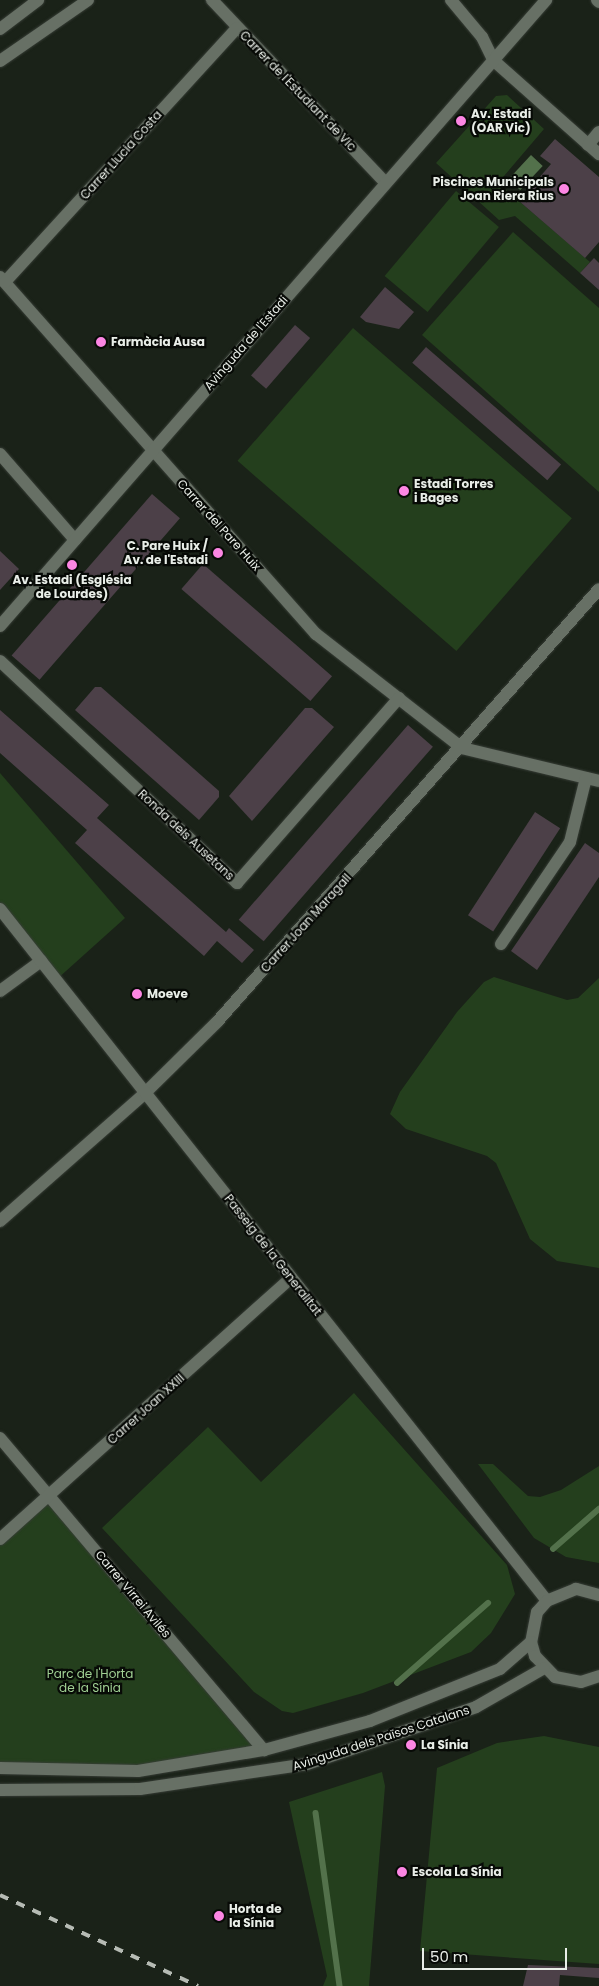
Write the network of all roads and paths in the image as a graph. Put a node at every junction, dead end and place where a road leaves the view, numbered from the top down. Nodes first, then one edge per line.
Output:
1 (38, 0) edge
2 (88, 0) edge
3 (212, 0) edge
4 (451, 0) edge
5 (546, 0) edge
6 (237, 28) junction
7 (0, 29) edge
8 (493, 60) junction
9 (0, 62) edge
10 (599, 132) edge
11 (588, 145) junction
12 (599, 154) edge
13 (386, 182) junction
14 (2, 280) edge
15 (154, 450) junction
16 (0, 454) edge
17 (75, 540) junction
18 (599, 590) edge
19 (0, 626) edge
20 (0, 661) edge
21 (398, 698) junction
22 (462, 748) junction
23 (586, 778) junction
24 (599, 781) edge
25 (0, 910) edge
26 (501, 944) dead end
27 (40, 961) junction
28 (0, 991) edge
29 (145, 1093) junction
30 (0, 1221) edge
31 (291, 1278) junction
32 (0, 1438) edge
33 (50, 1495) junction
34 (0, 1539) edge
35 (599, 1595) edge
36 (546, 1601) junction
37 (531, 1642) junction
38 (544, 1668) junction
39 (599, 1676) edge
40 (264, 1750) junction
41 (0, 1768) edge
42 (0, 1790) edge

1 - 7 street
2 - 9 street
3 - 6 street, Carrer de l'Estudiant de Vic
4 - 8 street
5 - 8 street, Avinguda de l'Estadi
6 - 13 street, Carrer de l'Estudiant de Vic
6 - 14 street, Carrer Llucia Costa
8 - 11 street
8 - 13 street, Avinguda de l'Estadi
10 - 11 street
11 - 12 street
13 - 15 street, Avinguda de l'Estadi
14 - 15 street, Carrer del Pare Huix
15 - 17 street, Avinguda de l'Estadi
15 - 21 street, Carrer del Pare Huix
16 - 17 street
17 - 19 street, Avinguda de l'Estadi
18 - 22 street, Carrer Joan Maragall
20 - 21 street, Ronda dels Ausetans
21 - 22 street, Carrer del Pare Huix
22 - 23 street
22 - 29 street, Carrer Joan Maragall
23 - 24 street
23 - 26 street
25 - 27 street, Passeig de la Generalitat
27 - 28 street
27 - 29 street, Passeig de la Generalitat
29 - 30 street, Carrer Joan Maragall
29 - 31 street, Passeig de la Generalitat
31 - 33 street, Carrer Joan XXIII
31 - 36 street, Passeig de la Generalitat
32 - 33 street, Carrer Virrei Avilés
33 - 34 street, Carrer Joan XXIII
33 - 40 street, Carrer Virrei Avilés
35 - 36 street
36 - 37 street
37 - 38 street
37 - 40 street, Avinguda dels Països Catalans
38 - 39 street
38 - 42 street, Avinguda dels Països Catalans
40 - 41 street, Avinguda dels Països Catalans

